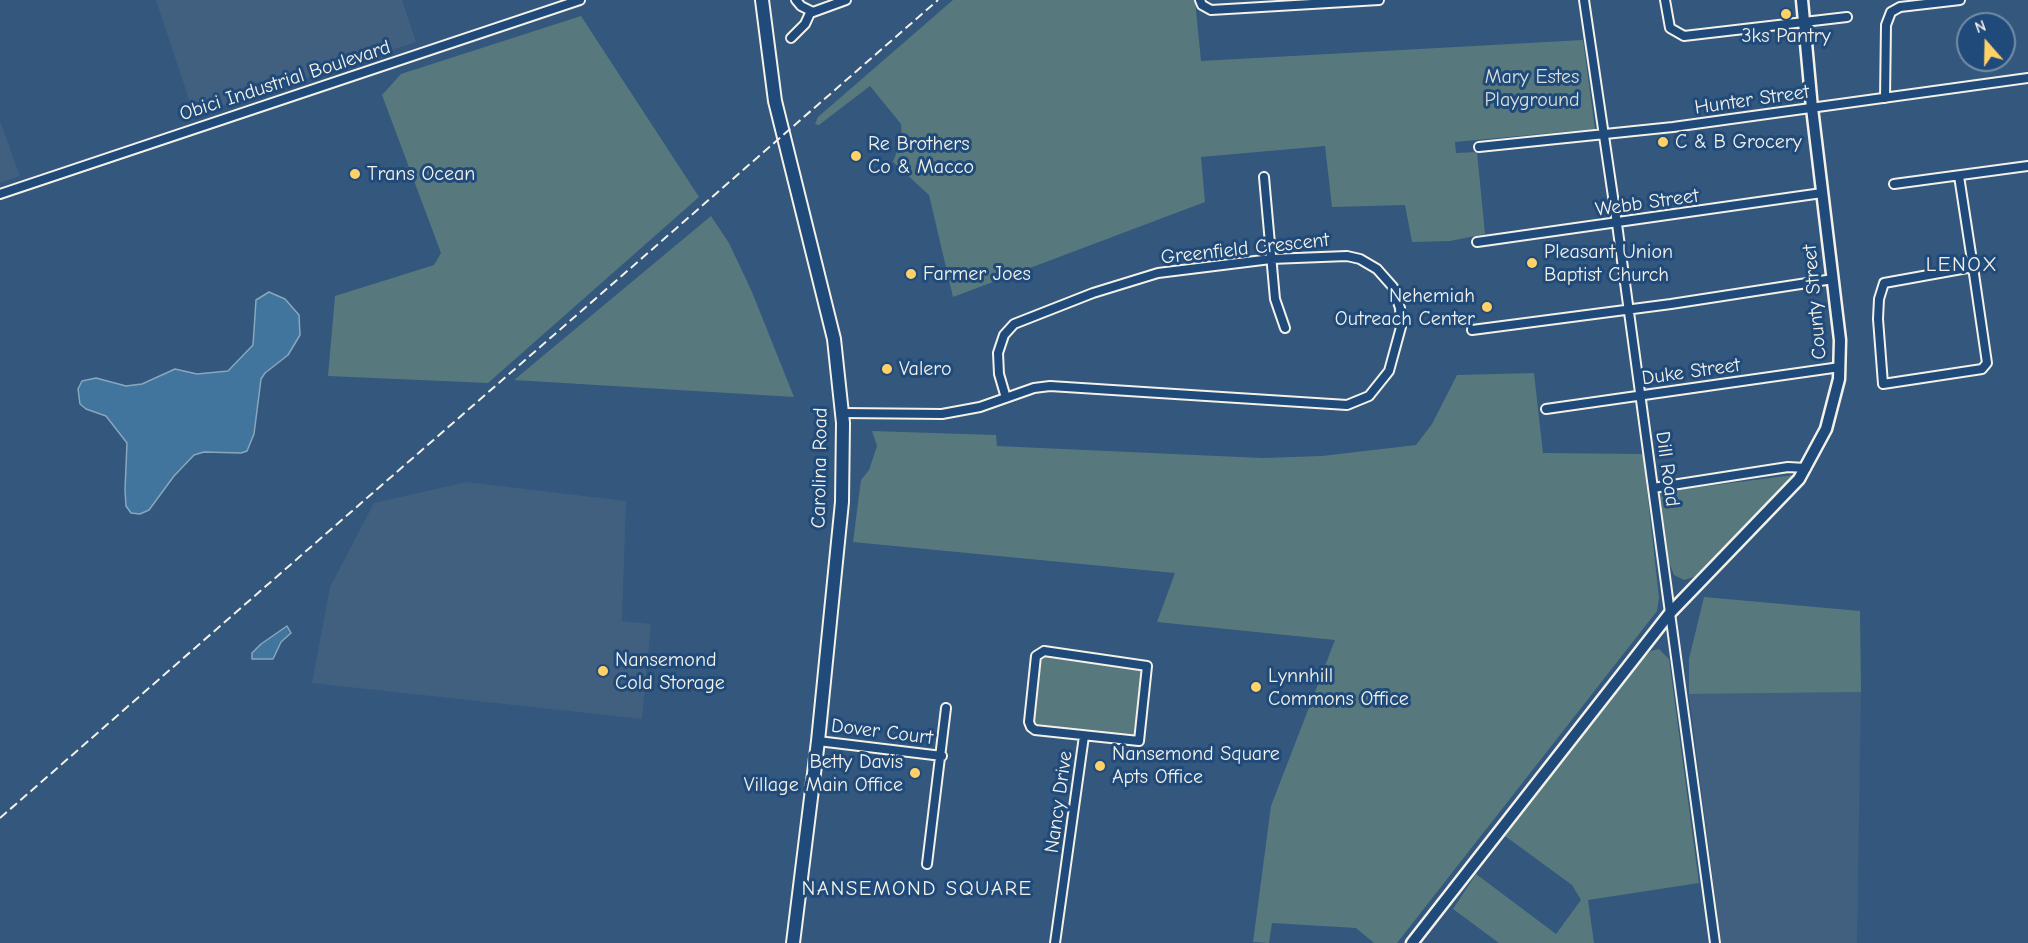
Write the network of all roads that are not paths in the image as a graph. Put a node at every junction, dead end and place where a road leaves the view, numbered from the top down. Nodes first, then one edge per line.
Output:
1 (580, 0) edge
2 (762, 0) edge
3 (796, 0) edge
4 (846, 0) edge
5 (1200, 0) edge
6 (1379, 0) edge
7 (1584, 0) edge
8 (1665, 0) edge
9 (1802, 0) edge
10 (1960, 0) edge
11 (811, 11) junction
12 (1847, 17) dead end
13 (1803, 22) junction
14 (791, 38) dead end
15 (2028, 78) edge
16 (1885, 98) junction
17 (1812, 108) junction
18 (1604, 134) junction
19 (1479, 147) dead end
20 (2028, 166) edge
21 (1959, 176) junction
22 (1264, 177) dead end
23 (1894, 184) dead end
24 (1822, 193) junction
25 (0, 194) edge
26 (1617, 224) junction
27 (1477, 242) dead end
28 (1271, 259) junction
29 (1973, 267) junction
30 (1833, 279) junction
31 (1629, 310) junction
32 (1285, 328) dead end
33 (1472, 330) dead end
34 (1840, 367) junction
35 (1641, 396) junction
36 (1006, 398) junction
37 (1546, 409) dead end
38 (842, 412) junction
39 (1806, 468) junction
40 (1653, 488) junction
41 (1670, 613) junction
42 (946, 708) dead end
43 (1084, 736) junction
44 (818, 741) junction
45 (942, 756) junction
46 (927, 864) dead end
47 (793, 943) edge
48 (1054, 943) edge
49 (1412, 943) edge
50 (1715, 943) edge

1 - 25 street, Obici Industrial Boulevard
2 - 38 main road, Carolina Road
3 - 11 street
4 - 11 street
5 - 6 street
7 - 18 street, Dill Road
8 - 13 street
9 - 13 street, County Street
10 - 16 street
11 - 14 street
12 - 13 street
13 - 17 street, County Street
15 - 16 street, Hunter Street
16 - 17 street, Hunter Street
17 - 18 street, Hunter Street
17 - 24 street, County Street
18 - 19 street, Hunter Street
18 - 26 street, Dill Road
20 - 21 street
21 - 23 street
21 - 29 street
22 - 28 street
24 - 26 street, Webb Street
24 - 30 street, County Street
26 - 27 street, Webb Street
26 - 31 street, Dill Road
28 - 32 street
28 - 36 street, Greenfield Crescent
28 - 36 street, Greenfield Crescent
29 - 29 street
30 - 31 street
30 - 34 street, County Street
31 - 33 street
31 - 35 street, Dill Road
34 - 35 street, Duke Street
34 - 39 street, County Street
35 - 37 street, Duke Street
35 - 40 street, Dill Road
36 - 38 street, Greenfield Crescent
38 - 44 main road, Carolina Road
39 - 40 street
39 - 41 street, County Street
40 - 41 street, Dill Road
41 - 49 street, County Street
41 - 50 street, Dill Road
42 - 45 street
43 - 43 street
43 - 48 street, Nancy Drive
44 - 45 street, Dover Court
44 - 47 main road, Carolina Road
45 - 46 street

